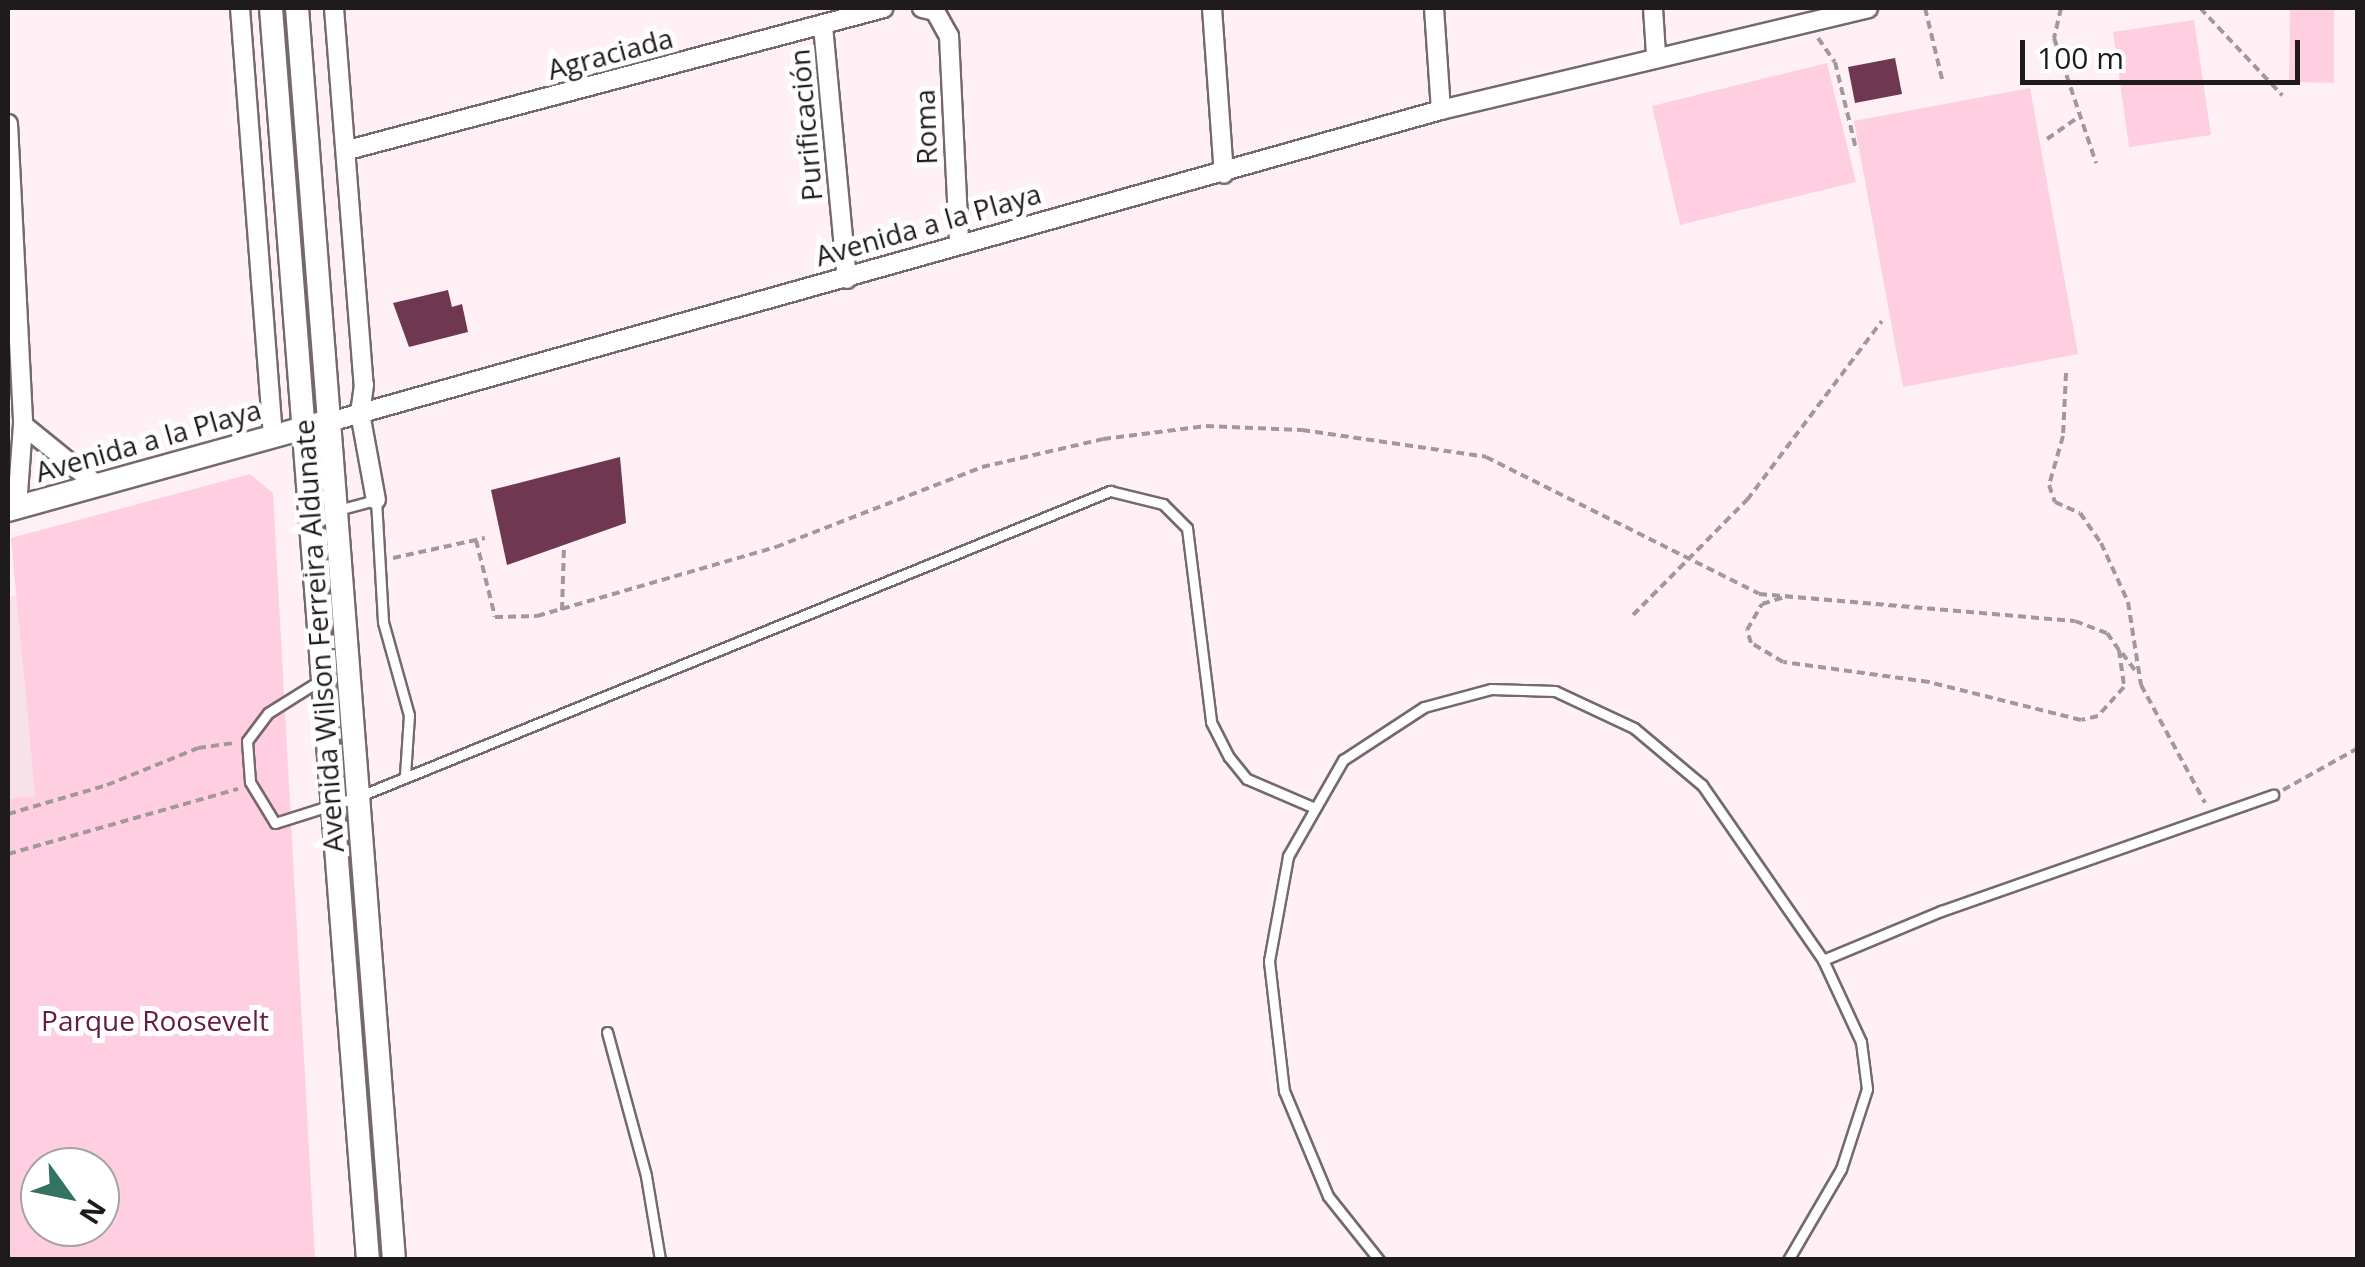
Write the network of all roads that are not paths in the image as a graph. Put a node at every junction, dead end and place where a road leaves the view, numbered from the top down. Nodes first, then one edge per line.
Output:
1 (240, 8) edge
2 (272, 8) edge
3 (297, 8) edge
4 (334, 8) edge
5 (884, 8) edge
6 (1212, 8) edge
7 (1434, 8) edge
8 (1652, 8) edge
9 (1860, 8) edge
10 (928, 9) edge
11 (823, 26) junction
12 (1656, 54) junction
13 (1441, 110) junction
14 (8, 124) edge
15 (348, 150) junction
16 (1224, 174) junction
17 (959, 244) junction
18 (847, 279) junction
19 (360, 413) junction
20 (333, 421) junction
21 (23, 426) junction
22 (306, 427) junction
23 (273, 436) junction
24 (98, 486) junction
25 (376, 500) junction
26 (12, 508) edge
27 (338, 510) junction
28 (325, 676) junction
29 (405, 776) junction
30 (2273, 795) road end
31 (360, 796) junction
32 (335, 804) junction
33 (1315, 808) junction
34 (1823, 960) junction
35 (606, 1032) dead end
36 (368, 1260) edge
37 (394, 1260) edge
38 (660, 1260) edge
39 (1379, 1260) edge
40 (1788, 1260) edge

1 - 23 street, Avenida Wilson Ferreira Aldunate
2 - 22 main road, Avenida Wilson Ferreira Aldunate
3 - 20 main road, Avenida Wilson Ferreira Aldunate
4 - 15 street, Avenida Wilson Ferreira Aldunate
5 - 11 street, Agraciada
6 - 16 street
7 - 13 street
8 - 12 street
9 - 12 street, Avenida a la Playa
10 - 17 street, Roma
11 - 15 street, Agraciada
11 - 18 street, Purificación
12 - 13 street, Avenida a la Playa
13 - 16 street, Avenida a la Playa
14 - 21 street
15 - 19 street, Avenida Wilson Ferreira Aldunate
16 - 17 street, Avenida a la Playa
17 - 18 street, Avenida a la Playa
18 - 19 street, Avenida a la Playa
19 - 20 street, Avenida a la Playa
19 - 25 street, Avenida Wilson Ferreira Aldunate
20 - 22 main road, Avenida a la Playa
20 - 27 main road, Avenida Wilson Ferreira Aldunate
21 - 24 street
21 - 26 street
22 - 23 main road, Avenida a la Playa
22 - 28 main road, Avenida Wilson Ferreira Aldunate
23 - 24 main road, Avenida a la Playa
24 - 26 main road, Avenida a la Playa
25 - 27 lane
25 - 29 lane
27 - 31 main road, Avenida Wilson Ferreira Aldunate
28 - 32 main road, Avenida Wilson Ferreira Aldunate
28 - 32 lane
29 - 31 lane
29 - 33 lane
30 - 34 lane
31 - 32 lane
31 - 37 main road, Avenida Wilson Ferreira Aldunate
32 - 36 main road, Avenida Wilson Ferreira Aldunate
33 - 34 lane
33 - 39 lane
34 - 40 lane
35 - 38 lane

